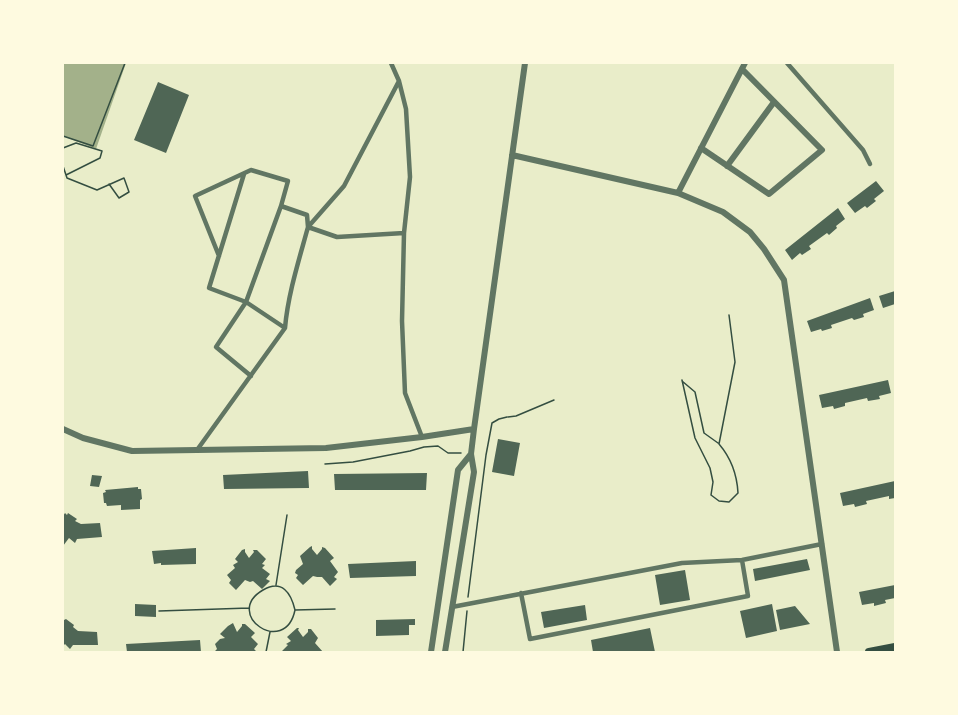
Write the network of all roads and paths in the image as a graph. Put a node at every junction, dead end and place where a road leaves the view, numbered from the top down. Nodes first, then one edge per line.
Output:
1 (125, 63) edge
2 (391, 63) edge
3 (525, 63) edge
4 (788, 63) edge
5 (743, 66) edge
6 (399, 81) junction
7 (774, 102) junction
8 (63, 136) edge
9 (63, 147) edge
10 (701, 148) junction
11 (512, 155) junction
12 (870, 164) dead end
13 (63, 166) edge
14 (727, 166) junction
15 (245, 173) junction
16 (66, 175) junction
17 (110, 184) junction
18 (678, 193) junction
19 (281, 206) junction
20 (308, 227) junction
21 (404, 233) junction
22 (219, 256) junction
23 (246, 302) junction
24 (729, 315) dead end
25 (285, 328) junction
26 (251, 376) junction
27 (554, 400) dead end
28 (507, 417) dead end
29 (499, 419) junction
30 (63, 429) edge
31 (474, 429) junction
32 (422, 437) junction
33 (719, 444) junction
34 (197, 450) junction
35 (471, 454) junction
36 (325, 464) dead end
37 (287, 515) dead end
38 (822, 544) junction
39 (742, 560) junction
40 (276, 586) junction
41 (521, 593) junction
42 (467, 604) junction
43 (452, 607) junction
44 (250, 608) junction
45 (335, 609) dead end
46 (296, 610) junction
47 (159, 611) dead end
48 (270, 631) junction
49 (895, 647) edge
50 (266, 652) edge
51 (431, 652) edge
52 (444, 652) edge
53 (463, 652) edge
54 (837, 652) edge
55 (868, 652) edge

1 - 8 path
2 - 6 street
3 - 11 street
4 - 12 street
5 - 7 street
5 - 10 street
6 - 20 street
6 - 21 street
7 - 14 street
7 - 14 street
9 - 16 path
10 - 14 street
10 - 18 street
11 - 18 street
11 - 31 street
13 - 16 path
15 - 19 street
15 - 22 street
15 - 22 street
16 - 17 path
17 - 17 path
18 - 38 street
19 - 20 street
19 - 23 street
20 - 21 street
20 - 25 street
21 - 32 street
22 - 23 street
23 - 25 street
23 - 26 street
24 - 33 path
25 - 26 street
26 - 34 street
27 - 29 path
28 - 29 path
29 - 42 path
30 - 34 street
31 - 32 street
31 - 35 street
32 - 34 street
33 - 33 path
35 - 36 path
35 - 43 street
35 - 51 street
37 - 40 path
38 - 39 street
38 - 54 street
39 - 41 street
39 - 41 street
40 - 44 path
40 - 46 path
41 - 42 street
42 - 43 street
42 - 53 path
43 - 52 street
44 - 47 path
44 - 48 path
45 - 46 path
46 - 48 path
48 - 50 path
49 - 55 main road

